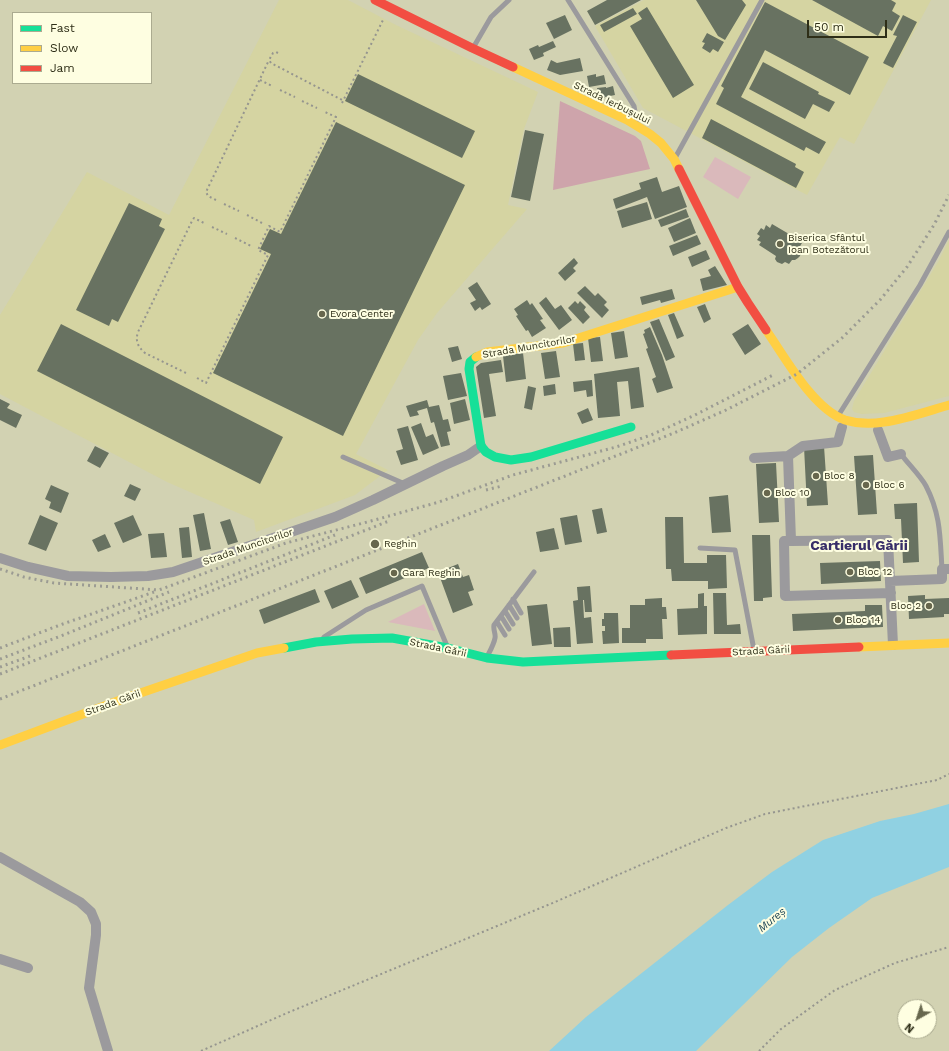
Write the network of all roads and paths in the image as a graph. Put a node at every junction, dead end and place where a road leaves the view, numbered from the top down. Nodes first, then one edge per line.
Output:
1 (375, 0) edge
2 (509, 0) edge
3 (568, 0) edge
4 (762, 0) edge
5 (386, 14) dead end
6 (472, 48) junction
7 (278, 53) dead end
8 (269, 60) junction
9 (260, 80) junction
10 (272, 86) dead end
11 (280, 90) dead end
12 (295, 97) dead end
13 (302, 101) dead end
14 (317, 108) dead end
15 (325, 112) dead end
16 (637, 126) junction
17 (674, 159) junction
18 (216, 200) dead end
19 (224, 204) dead end
20 (239, 211) dead end
21 (247, 215) dead end
22 (204, 223) dead end
23 (262, 223) dead end
24 (212, 227) dead end
25 (949, 232) edge
26 (227, 234) dead end
27 (235, 238) dead end
28 (251, 246) dead end
29 (738, 287) junction
30 (186, 373) dead end
31 (197, 378) dead end
32 (949, 405) edge
33 (837, 417) junction
34 (631, 426) dead end
35 (842, 427) dead end
36 (878, 430) dead end
37 (481, 446) junction
38 (901, 454) joint
39 (788, 456) junction
40 (343, 457) dead end
41 (754, 458) dead end
42 (405, 484) junction
43 (791, 541) junction
44 (700, 548) dead end
45 (0, 558) edge
46 (945, 569) edge
47 (534, 572) dead end
48 (890, 581) junction
49 (891, 593) junction
50 (513, 600) junction
51 (509, 605) junction
52 (505, 610) junction
53 (521, 613) dead end
54 (501, 616) junction
55 (517, 618) dead end
56 (497, 622) junction
57 (513, 624) dead end
58 (509, 629) dead end
59 (505, 635) dead end
60 (316, 642) junction
61 (949, 643) edge
62 (893, 645) junction
63 (448, 648) junction
64 (754, 651) junction
65 (487, 658) junction
66 (0, 745) edge
67 (949, 774) edge
68 (0, 857) edge
69 (949, 947) edge
70 (0, 959) edge
71 (28, 968) dead end
72 (108, 1051) edge
73 (201, 1051) edge
74 (759, 1051) edge

1 - 6 main road, Strada Ierbușului
2 - 6 lane
3 - 16 lane
4 - 17 lane
5 - 8 path
6 - 16 main road, Strada Ierbușului
7 - 8 path
8 - 9 path
9 - 10 path
9 - 18 path
11 - 12 path
13 - 14 path
15 - 31 path
16 - 17 main road, Strada Ierbușului
17 - 29 main road, Strada Ierbușului
19 - 20 path
21 - 23 path
22 - 30 path
24 - 26 path
25 - 33 lane
27 - 28 path
29 - 33 main road, Strada Ierbușului
29 - 37 main road, Strada Muncitorilor
32 - 33 main road
34 - 37 main road
35 - 39 street
36 - 38 street
37 - 42 street, Strada Muncitorilor
38 - 46 lane
39 - 41 street
39 - 43 street
40 - 42 lane
42 - 45 street, Strada Muncitorilor
43 - 48 street
43 - 49 street
44 - 64 lane
46 - 48 street
47 - 50 lane
48 - 49 street
49 - 62 street
50 - 51 lane
50 - 53 lane
51 - 52 lane
51 - 55 lane
52 - 54 lane
52 - 57 lane
54 - 56 lane
54 - 58 lane
56 - 59 lane
56 - 65 lane
60 - 63 main road, Strada Gării
60 - 63 lane
60 - 66 main road, Strada Gării
61 - 62 main road, Strada Gării
62 - 64 main road, Strada Gării
63 - 65 main road, Strada Gării
64 - 65 main road, Strada Gării
67 - 73 path
68 - 72 street
69 - 74 path
70 - 71 street

